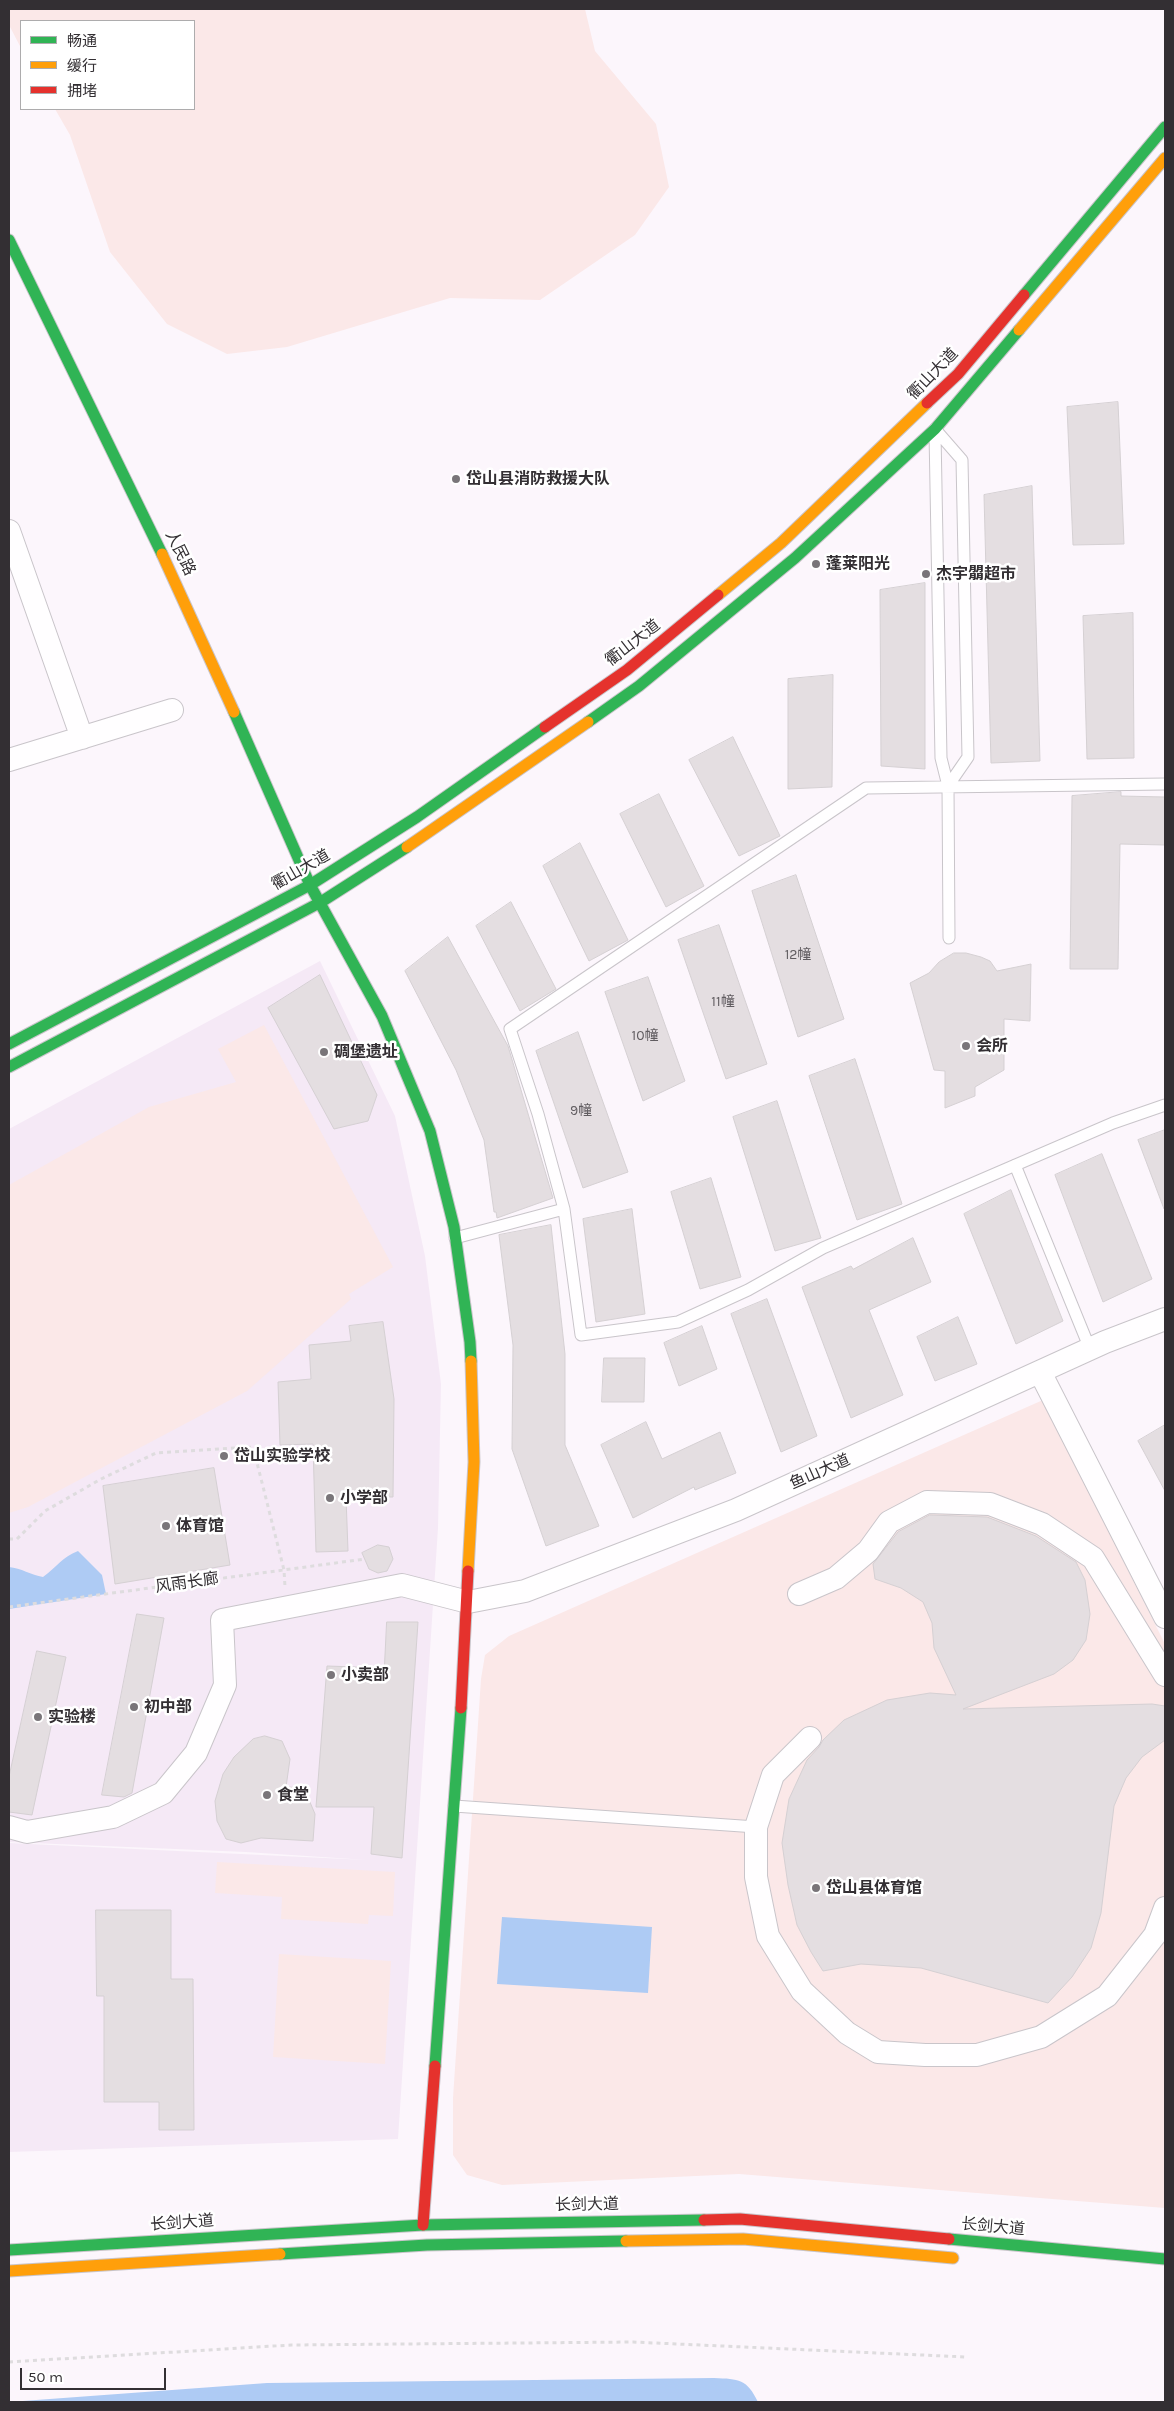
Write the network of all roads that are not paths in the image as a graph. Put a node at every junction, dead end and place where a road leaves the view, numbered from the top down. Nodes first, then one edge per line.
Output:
1 (1165, 127) edge
2 (1165, 158) edge
3 (9, 240) edge
4 (935, 429) junction
5 (9, 531) edge
6 (172, 710) dead end
7 (82, 738) junction
8 (9, 760) edge
9 (1165, 784) edge
10 (948, 786) junction
11 (310, 885) junction
12 (321, 902) junction
13 (949, 938) dead end
14 (9, 1044) edge
15 (9, 1067) edge
16 (1165, 1105) edge
17 (1015, 1165) junction
18 (564, 1209) junction
19 (455, 1238) junction
20 (1165, 1319) edge
21 (1090, 1349) junction
22 (1040, 1372) junction
23 (799, 1594) dead end
24 (468, 1602) junction
25 (1165, 1617) edge
26 (1165, 1675) edge
27 (810, 1738) dead end
28 (454, 1806) junction
29 (9, 1827) edge
30 (756, 1827) junction
31 (1165, 1908) edge
32 (1160, 1935) edge
33 (423, 2225) junction
34 (9, 2250) edge
35 (1165, 2259) edge
36 (969, 2260) dead end
37 (9, 2270) edge

1 - 11 main road, 衢山大道
2 - 4 main road
3 - 11 main road, 人民路
4 - 10 lane
4 - 10 lane
4 - 12 main road
5 - 7 street
6 - 7 street
7 - 8 street
9 - 10 lane
10 - 13 lane
10 - 18 lane
11 - 12 main road, 人民路
11 - 14 main road, 衢山大道
12 - 15 main road
12 - 19 main road, 人民路
16 - 17 lane
17 - 18 lane
17 - 21 lane
18 - 19 lane
19 - 24 main road, 人民路
20 - 21 street, 鱼山大道
21 - 22 street, 鱼山大道
22 - 24 street, 鱼山大道
22 - 25 street
23 - 26 street
24 - 28 main road, 人民路
24 - 29 street
27 - 30 street
28 - 30 lane
28 - 33 main road, 人民路
30 - 32 street
31 - 32 street
33 - 34 main road, 长剑大道
33 - 35 main road, 长剑大道
36 - 37 main road

